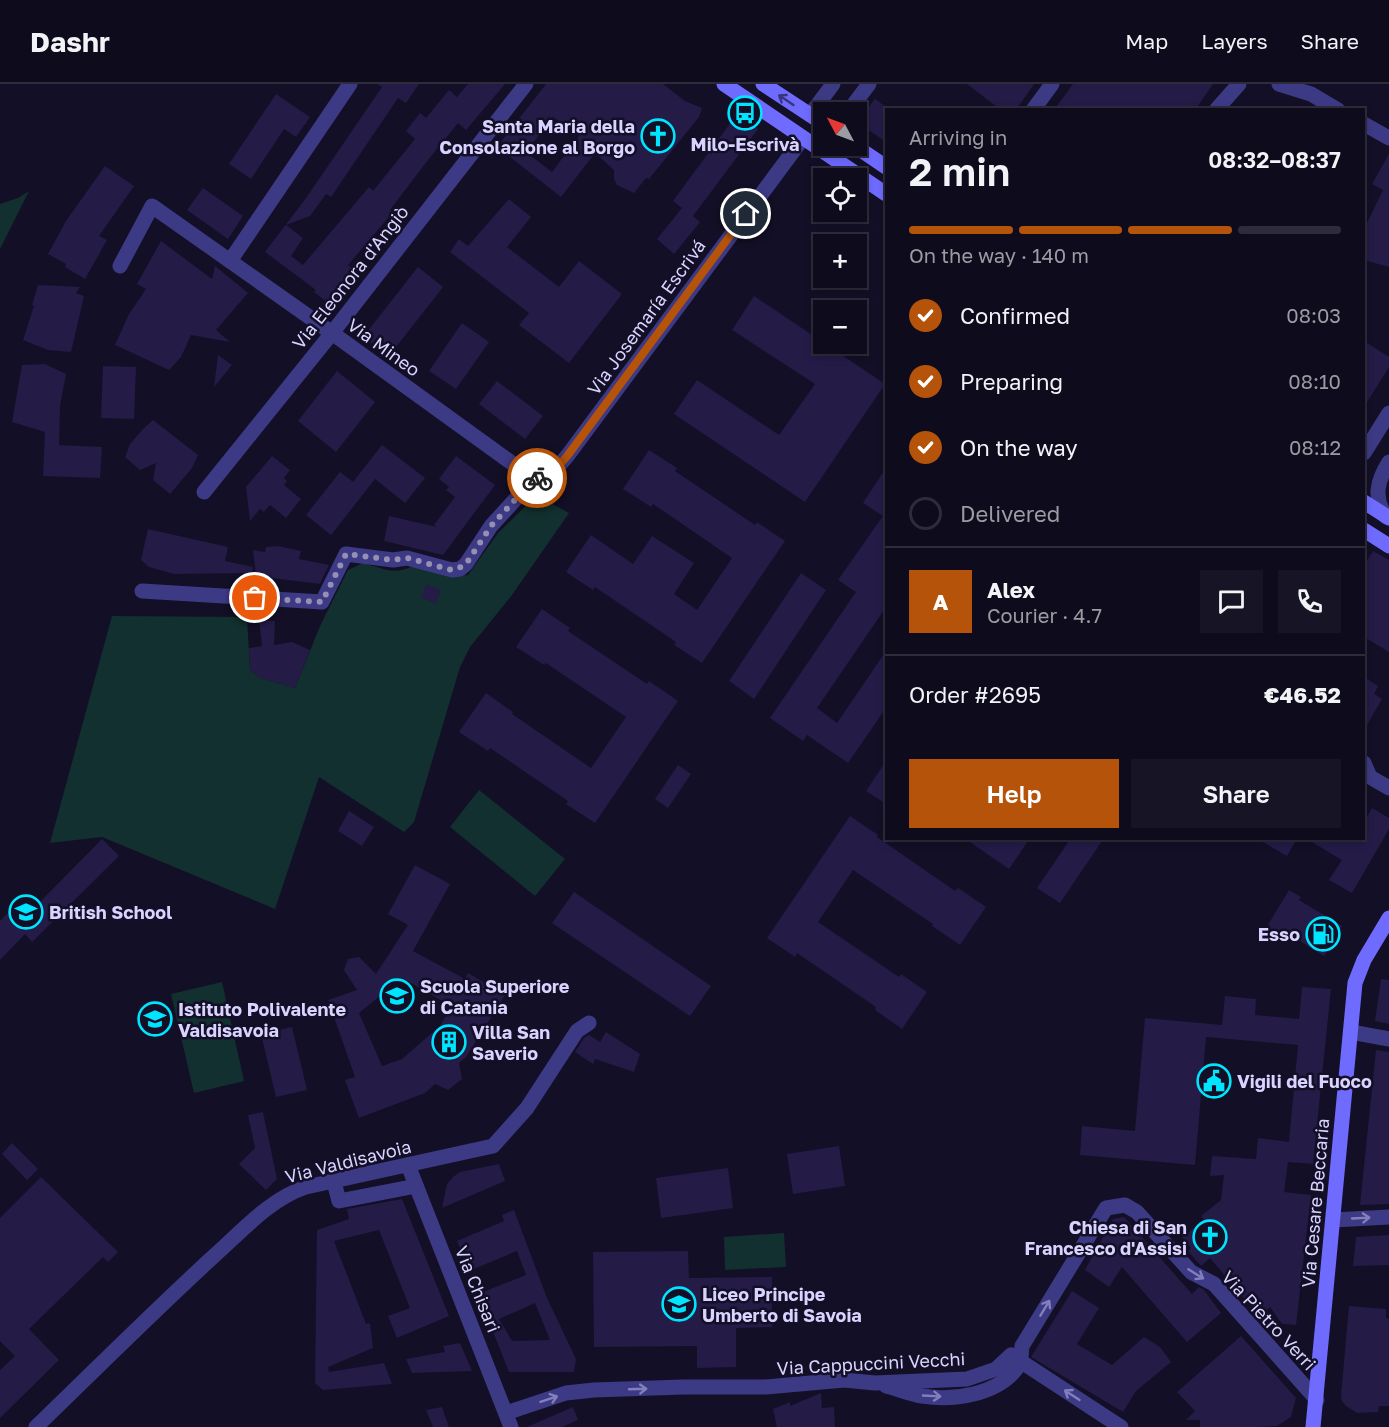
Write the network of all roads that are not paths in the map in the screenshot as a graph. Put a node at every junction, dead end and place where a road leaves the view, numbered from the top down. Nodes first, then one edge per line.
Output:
1 (350, 84) edge
2 (526, 84) edge
3 (724, 84) edge
4 (763, 84) edge
5 (833, 84) edge
6 (869, 84) edge
7 (1052, 84) edge
8 (1239, 84) edge
9 (1279, 84) edge
10 (856, 102) edge
11 (1034, 108) edge
12 (1218, 108) edge
13 (1335, 108) edge
14 (810, 115) junction
15 (813, 117) edge
16 (1365, 125) edge
17 (803, 138) junction
18 (1389, 138) edge
19 (867, 154) edge
20 (885, 165) edge
21 (885, 193) edge
22 (230, 261) junction
23 (120, 266) dead end
24 (332, 333) junction
25 (1389, 413) edge
26 (1365, 451) edge
27 (1389, 462) edge
28 (534, 479) junction
29 (204, 492) dead end
30 (1365, 503) edge
31 (1388, 518) edge
32 (1365, 531) edge
33 (1389, 546) edge
34 (142, 591) dead end
35 (1365, 765) edge
36 (1389, 788) edge
37 (1389, 918) edge
38 (589, 1023) dead end
39 (1351, 1032) junction
40 (1389, 1039) edge
41 (408, 1165) junction
42 (334, 1182) junction
43 (416, 1186) junction
44 (1389, 1217) edge
45 (1333, 1220) junction
46 (1021, 1360) junction
47 (1317, 1400) junction
48 (509, 1420) edge
49 (36, 1427) edge
50 (1120, 1427) edge
51 (1313, 1427) edge

1 - 22 street
2 - 24 street, Via Eleonora d'Angiò
3 - 17 main road
14 -> 4 main road
5 - 14 street
6 - 10 street
7 - 11 street
8 - 12 street
9 - 13 street
14 - 15 main road
16 - 18 street
17 - 21 main road
17 - 28 street, Via Josemaría Escrivá
19 - 20 main road
22 - 23 street, Via Mineo
22 - 24 street, Via Mineo
24 - 28 street, Via Mineo
24 - 29 street, Via Eleonora d'Angiò
25 - 26 street
27 - 31 street
28 - 34 street, Via Josemaría Escrivá
30 - 31 main road
32 - 33 main road
35 - 36 street
37 - 39 main road, Via Cesare Beccaria
38 - 41 street, Via Valdisavoia
39 - 40 street
39 - 45 main road, Via Cesare Beccaria
41 - 42 street, Via Valdisavoia
41 - 43 street, Via Chisari
42 - 43 street
42 - 49 street, Via Valdisavoia
43 - 48 street, Via Chisari
45 -> 44 street
45 - 47 main road, Via Cesare Beccaria
46 -> 47 street, Via Pietro Verri
48 -> 46 street, Via Cappuccini Vecchi
50 -> 46 street
47 - 51 main road, Via Cesare Beccaria

